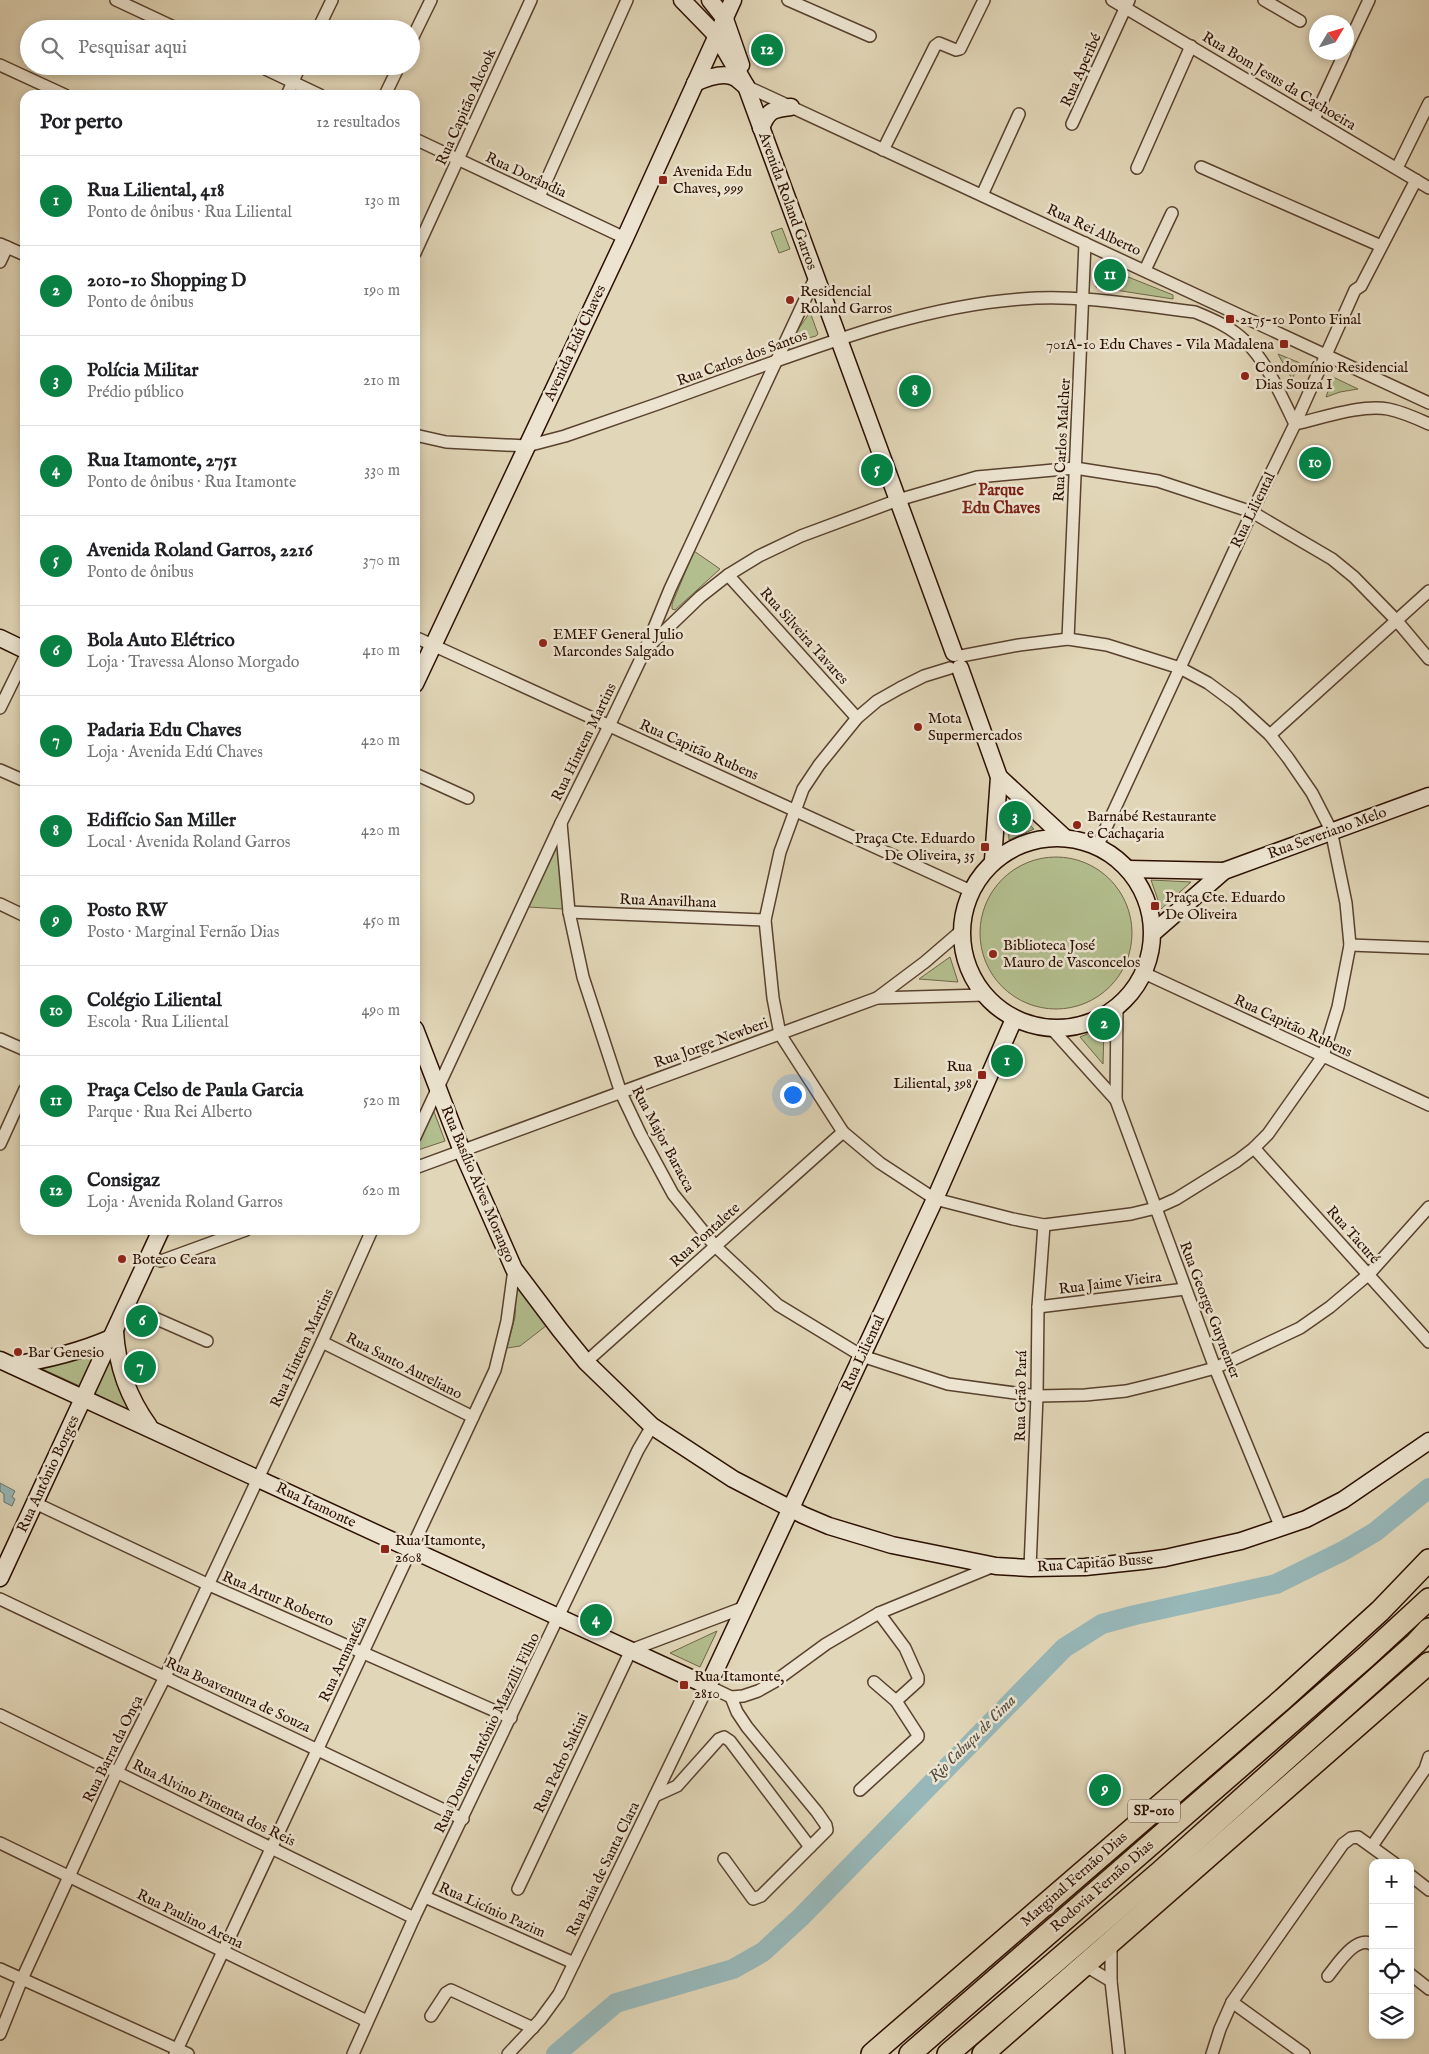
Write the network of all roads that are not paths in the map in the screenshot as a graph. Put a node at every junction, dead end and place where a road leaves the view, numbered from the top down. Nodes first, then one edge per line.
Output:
1 (116, 0) edge
2 (431, 0) edge
3 (531, 0) edge
4 (628, 0) edge
5 (682, 0) edge
6 (710, 0) edge
7 (733, 0) edge
8 (788, 0) edge
9 (984, 0) edge
10 (1112, 0) edge
11 (1264, 0) edge
12 (1369, 0) edge
13 (327, 2) edge
14 (1127, 4) edge
15 (725, 19) junction
16 (159, 20) edge
17 (321, 20) edge
18 (1300, 21) dead end
19 (420, 23) edge
20 (1354, 33) edge
21 (717, 36) junction
22 (870, 36) dead end
23 (1191, 46) junction
24 (1342, 60) edge
25 (0, 65) edge
26 (20, 74) edge
27 (22, 75) edge
28 (278, 75) edge
29 (296, 75) edge
30 (395, 75) edge
31 (293, 82) junction
32 (695, 83) junction
33 (746, 86) junction
34 (54, 90) edge
35 (289, 90) edge
36 (310, 90) edge
37 (387, 90) edge
38 (1429, 105) edge
39 (791, 107) junction
40 (1019, 114) dead end
41 (1314, 119) junction
42 (1072, 124) dead end
43 (761, 128) junction
44 (420, 142) edge
45 (883, 150) junction
46 (459, 160) junction
47 (1201, 167) dead end
48 (1137, 168) dead end
49 (1397, 168) junction
50 (1416, 180) junction
51 (1429, 188) edge
52 (982, 195) junction
53 (539, 197) junction
54 (1172, 213) dead end
55 (624, 238) junction
56 (420, 242) edge
57 (1085, 243) junction
58 (3, 245) edge
59 (1381, 246) junction
60 (20, 253) edge
61 (0, 262) edge
62 (1145, 270) junction
63 (816, 276) junction
64 (1083, 298) junction
65 (839, 338) junction
66 (1325, 355) junction
67 (777, 361) junction
68 (1429, 403) edge
69 (1295, 424) junction
70 (1429, 424) edge
71 (420, 435) edge
72 (527, 446) junction
73 (1075, 468) junction
74 (898, 500) junction
75 (1252, 512) junction
76 (728, 575) junction
77 (1429, 591) edge
78 (1397, 621) junction
79 (0, 638) edge
80 (1068, 639) junction
81 (420, 640) edge
82 (433, 646) junction
83 (20, 648) edge
84 (644, 650) junction
85 (1429, 660) edge
86 (955, 662) junction
87 (20, 667) edge
88 (1180, 668) junction
89 (420, 673) edge
90 (0, 708) edge
91 (857, 718) junction
92 (609, 726) junction
93 (1270, 735) junction
94 (0, 770) edge
95 (420, 776) edge
96 (999, 777) junction
97 (20, 779) edge
98 (1429, 796) edge
99 (468, 798) dead end
100 (794, 809) junction
101 (561, 823) junction
102 (1331, 830) junction
103 (1064, 837) junction
104 (1098, 845) junction
105 (993, 860) junction
106 (1129, 869) junction
107 (1224, 870) junction
108 (971, 891) junction
109 (0, 904) edge
110 (569, 912) junction
111 (20, 914) edge
112 (765, 920) junction
113 (961, 931) junction
114 (1153, 933) junction
115 (1350, 945) junction
116 (1429, 948) edge
117 (1144, 973) junction
118 (984, 995) junction
119 (877, 998) junction
120 (1117, 1008) junction
121 (1014, 1019) junction
122 (1052, 1029) junction
123 (780, 1034) junction
124 (0, 1039) edge
125 (420, 1042) edge
126 (20, 1048) edge
127 (1323, 1056) junction
128 (438, 1089) junction
129 (621, 1092) junction
130 (20, 1100) edge
131 (1116, 1100) junction
132 (1429, 1105) edge
133 (420, 1127) edge
134 (843, 1132) junction
135 (0, 1144) edge
136 (1254, 1148) junction
137 (462, 1151) junction
138 (420, 1166) edge
139 (935, 1199) junction
140 (1429, 1207) edge
141 (1156, 1208) junction
142 (1044, 1225) junction
143 (159, 1235) edge
144 (232, 1235) edge
145 (370, 1235) edge
146 (715, 1246) junction
147 (149, 1256) junction
148 (514, 1269) junction
149 (1369, 1274) junction
150 (1185, 1289) junction
151 (125, 1305) junction
152 (1038, 1307) junction
153 (113, 1333) junction
154 (207, 1342) dead end
155 (322, 1342) junction
156 (1429, 1342) edge
157 (862, 1356) junction
158 (6, 1362) edge
159 (586, 1362) junction
160 (1215, 1368) junction
161 (1037, 1396) junction
162 (84, 1397) junction
163 (473, 1417) junction
164 (652, 1426) junction
165 (150, 1428) junction
166 (1429, 1441) edge
167 (258, 1478) junction
168 (35, 1503) junction
169 (790, 1510) junction
170 (1281, 1528) junction
171 (411, 1549) junction
172 (1429, 1560) edge
173 (996, 1566) junction
174 (1030, 1568) junction
175 (0, 1578) edge
176 (207, 1584) junction
177 (0, 1599) edge
178 (1429, 1599) edge
179 (745, 1607) junction
180 (879, 1613) junction
181 (559, 1617) junction
182 (1429, 1629) edge
183 (631, 1650) junction
184 (363, 1652) junction
185 (1429, 1663) edge
186 (165, 1677) junction
187 (874, 1682) dead end
188 (708, 1686) junction
189 (731, 1697) junction
190 (896, 1701) junction
191 (0, 1715) edge
192 (511, 1718) junction
193 (317, 1750) junction
194 (1429, 1757) edge
195 (117, 1772) junction
196 (860, 1790) dead end
197 (655, 1796) junction
198 (463, 1819) junction
199 (0, 1843) edge
200 (1369, 1844) junction
201 (810, 1847) junction
202 (271, 1848) junction
203 (724, 1859) dead end
204 (1389, 1859) edge
205 (70, 1877) junction
206 (1414, 1878) edge
207 (518, 1889) dead end
208 (1429, 1890) edge
209 (425, 1897) junction
210 (414, 1918) junction
211 (1111, 1941) junction
212 (1369, 1942) edge
213 (223, 1952) junction
214 (574, 1963) junction
215 (1084, 1964) junction
216 (0, 1969) edge
217 (1328, 1976) dead end
218 (1414, 1977) edge
219 (22, 1979) junction
220 (1111, 1981) junction
221 (1429, 1989) edge
222 (1232, 2002) junction
223 (431, 2016) dead end
224 (366, 2021) junction
225 (533, 2028) junction
226 (0, 2034) edge
227 (180, 2052) edge
228 (353, 2054) edge
229 (508, 2054) edge
230 (872, 2054) edge
231 (910, 2054) edge
232 (948, 2054) edge
233 (983, 2054) edge
234 (1119, 2054) edge
235 (1212, 2054) edge
236 (1304, 2054) edge

1 - 16 street
2 - 19 street
3 - 46 street, Rua Capitão Alcook
4 - 53 street
5 - 21 street, Avenida Roland Garros
6 - 15 street, Avenida Roland Garros
7 - 15 street, Avenida Edú Chaves
8 - 22 street
9 - 45 street
10 - 14 street, Rua Bom Jesus da Cachoeira
11 - 18 street
12 - 20 street
13 - 17 street
14 - 23 street, Rua Bom Jesus da Cachoeira
14 - 42 street, Rua Aperibé
15 - 21 street, Avenida Edú Chaves
15 - 33 street, Avenida Roland Garros
21 - 32 street, Avenida Edú Chaves
21 - 33 street, Avenida Roland Garros
23 - 41 street, Rua Bom Jesus da Cachoeira
23 - 48 street
24 - 41 street
25 - 26 street
27 - 34 street
28 - 31 street
29 - 31 street
30 - 37 street
31 - 35 street
31 - 36 street
32 - 33 street
32 - 55 street, Avenida Edú Chaves
33 - 39 street, Rua Rei Alberto
33 - 43 street, Avenida Roland Garros
38 - 49 street
39 - 43 street
39 - 45 street, Rua Rei Alberto
40 - 52 street
41 - 49 street, Rua Bom Jesus da Cachoeira
43 - 63 street, Avenida Roland Garros
44 - 46 street, Rua Dorândia
45 - 52 street, Rua Rei Alberto
46 - 53 street, Rua Dorândia
46 - 56 street, Rua Capitão Alcook
47 - 59 street
49 - 50 street, Rua Bom Jesus da Cachoeira
50 - 51 street, Rua Bom Jesus da Cachoeira
50 - 59 street, Rua Liliental
52 - 57 street, Rua Rei Alberto
53 - 55 street, Rua Dorândia
54 - 62 street
55 - 72 street, Avenida Edú Chaves
57 - 62 street, Rua Rei Alberto
57 - 64 street, Rua Carlos Malcher
58 - 60 street
58 - 61 street
59 - 66 street, Rua Liliental
62 - 66 street, Rua Rei Alberto
63 - 65 street, Avenida Roland Garros
63 - 67 street, Rua Hintem Martins
64 - 65 street, Rua Carlos dos Santos
64 - 69 street, Rua Carlos dos Santos
64 - 73 street, Rua Carlos Malcher
65 - 67 street, Rua Carlos dos Santos
65 - 74 street, Avenida Roland Garros
66 - 68 street, Rua Rei Alberto
66 - 69 street, Rua Liliental
67 - 72 street, Rua Carlos dos Santos
67 - 84 street, Rua Hintem Martins
69 - 70 street
69 - 75 street, Rua Liliental
71 - 72 street, Rua Carlos dos Santos
72 - 82 street, Avenida Edú Chaves
73 - 74 street
73 - 75 street
73 - 80 street, Rua Carlos Malcher
74 - 76 street
74 - 86 street, Avenida Roland Garros
75 - 78 street
75 - 88 street, Rua Liliental
76 - 84 street
76 - 91 street, Rua Silveira Tavares
77 - 78 street
78 - 85 street
78 - 93 street
79 - 83 street
80 - 86 street
80 - 88 street
81 - 82 street, Rua Capitão Rubens
82 - 89 street, Avenida Edú Chaves
82 - 92 street, Rua Capitão Rubens
84 - 92 street, Rua Hintem Martins
86 - 91 street
86 - 96 street, Avenida Roland Garros
87 - 90 street
88 - 93 street
88 - 104 street, Rua Liliental
91 - 100 street
92 - 100 street, Rua Capitão Rubens
92 - 101 street, Rua Hintem Martins
93 - 102 street
94 - 97 street
95 - 99 street
96 - 103 street
96 - 105 street
98 - 102 street, Rua Severiano Melo
100 - 108 street, Rua Capitão Rubens
100 - 112 street
101 - 110 street, Rua Major Baracca
101 - 128 street, Rua Hintem Martins
102 - 107 street, Rua Severiano Melo
102 - 115 street
103 - 104 street
103 - 105 street
104 - 106 street
105 - 108 street
106 - 107 street
106 - 114 street
107 - 114 street
108 - 113 street
109 - 111 street
110 - 112 street, Rua Anavilhana
110 - 129 street, Rua Major Baracca
112 - 123 street
113 - 118 street
113 - 119 street
114 - 117 street
115 - 116 street
115 - 127 street
117 - 120 street
117 - 127 street, Rua Capitão Rubens
118 - 119 street
118 - 121 street
119 - 123 street, Rua Jorge Newberi
120 - 122 street
120 - 131 street
121 - 122 street
121 - 139 street, Rua Liliental
122 - 131 street
123 - 129 street, Rua Jorge Newberi
123 - 134 street
124 - 126 street
125 - 128 street, Rua Basílio Alves Morango
127 - 132 street, Rua Capitão Rubens
127 - 136 street
128 - 133 street, Rua Hintem Martins
128 - 137 street, Rua Basílio Alves Morango
129 - 137 street, Rua Jorge Newberi
129 - 146 street, Rua Major Baracca
130 - 135 street
131 - 141 street, Rua George Guynemer
134 - 139 street
134 - 146 street, Rua Pontalete
136 - 141 street
136 - 149 street, Rua Tacuré
137 - 138 street, Rua Jorge Newberi
137 - 148 street, Rua Basílio Alves Morango
139 - 142 street
139 - 157 street, Rua Liliental
140 - 149 street, Rua Major Baracca
141 - 142 street
141 - 150 street, Rua George Guynemer
142 - 152 street, Rua Grão Pará
143 - 147 street
144 - 147 street
145 - 155 street, Rua Hintem Martins
146 - 157 street, Rua Major Baracca
146 - 159 street, Rua Pontalete
147 - 151 street
148 - 159 street, Rua Basílio Alves Morango
148 - 163 street, Rua Arumatéia
149 - 156 street, Rua Tacuré
149 - 160 street, Rua Major Baracca
150 - 152 street, Rua Jaime Vieira
150 - 160 street, Rua George Guynemer
151 - 153 street
151 - 154 street
152 - 161 street, Rua Grão Pará
153 - 158 street
153 - 162 street
153 - 165 street
155 - 163 street, Rua Santo Aureliano
155 - 167 street, Rua Hintem Martins
157 - 161 street, Rua Major Baracca
157 - 169 street, Rua Liliental
158 - 162 street, Rua Itamonte
159 - 164 street, Rua Basílio Alves Morango
160 - 161 street, Rua Major Baracca
160 - 170 street, Rua George Guynemer
161 - 174 street, Rua Grão Pará
162 - 165 street, Rua Itamonte
162 - 168 street, Rua Antônio Borges
163 - 171 street, Rua Arumatéia
164 - 169 street, Rua Basílio Alves Morango
164 - 181 street, Rua Doutor Antônio Mazzilli Filho
165 - 167 street, Rua Itamonte
166 - 170 street, Rua Capitão Busse
167 - 171 street, Rua Itamonte
167 - 176 street, Rua Barra da Onça
168 - 175 street, Rua Antônio Borges
168 - 176 street, Rua Artur Roberto
169 - 173 street, Rua Basílio Alves Morango
169 - 179 street, Rua Liliental
170 - 174 street, Rua Capitão Busse
171 - 181 street, Rua Itamonte
171 - 184 street, Rua Arumatéia
172 - 230 highway, Marginal Fernão Dias / SP-010
173 - 174 street, Rua Capitão Busse
173 - 180 street, Rua Capitão Busse
176 - 184 street, Rua Artur Roberto
176 - 186 street, Rua Barra da Onça
177 - 186 street, Rua Boaventura de Souza
178 - 231 highway, Rodovia Fernão Dias / SP-010
179 - 183 street
179 - 188 street, Rua Liliental
180 - 189 street, Rua Capitão Busse
180 - 190 street
181 - 183 street, Rua Itamonte
181 - 192 street, Rua Doutor Antônio Mazzilli Filho
182 - 232 highway, Rodovia Fernão Dias
183 - 188 street, Rua Itamonte
183 - 207 street, Rua Pedro Saltini
184 - 192 street, Rua Artur Roberto
184 - 193 street, Rua Arumatéia
185 - 211 highway
186 - 193 street, Rua Boaventura de Souza
186 - 195 street, Rua Barra da Onça
187 - 190 street
188 - 189 street
188 - 197 street, Rua Baia de Santa Clara
189 - 201 street
190 - 196 street
191 - 195 street, Rua Alvino Pimenta dos Reis
192 - 198 street, Rua Doutor Antônio Mazzilli Filho
193 - 198 street, Rua Boaventura de Souza
193 - 202 street, Rua Arumatéia
194 - 200 street
195 - 202 street, Rua Alvino Pimenta dos Reis
195 - 205 street, Rua Barra da Onça
197 - 201 street
197 - 214 street, Rua Baia de Santa Clara
198 - 209 street, Rua Doutor Antônio Mazzilli Filho
199 - 205 street, Rua Paulino Arena
200 - 204 street
200 - 222 street
201 - 203 street
202 - 210 street, Rua Alvino Pimenta dos Reis
202 - 213 street, Rua Arumatéia
205 - 213 street, Rua Paulino Arena
205 - 219 street, Rua Barra da Onça
206 - 208 street
209 - 210 street, Rua Doutor Antônio Mazzilli Filho
209 - 214 street, Rua Licínio Pazim
210 - 224 street, Rua Doutor Antônio Mazzilli Filho
211 - 215 highway
211 - 220 street
212 - 217 street
213 - 224 street, Rua Paulino Arena
213 - 227 street, Rua Arumatéia
214 - 225 street, Rua Baia de Santa Clara
215 - 220 street
215 - 233 highway
216 - 219 street
218 - 221 street
219 - 226 street, Rua Barra da Onça
219 - 227 street
220 - 234 street
222 - 235 street
222 - 236 street
223 - 225 street
224 - 228 street, Rua Doutor Antônio Mazzilli Filho
225 - 229 street, Rua Baia de Santa Clara

